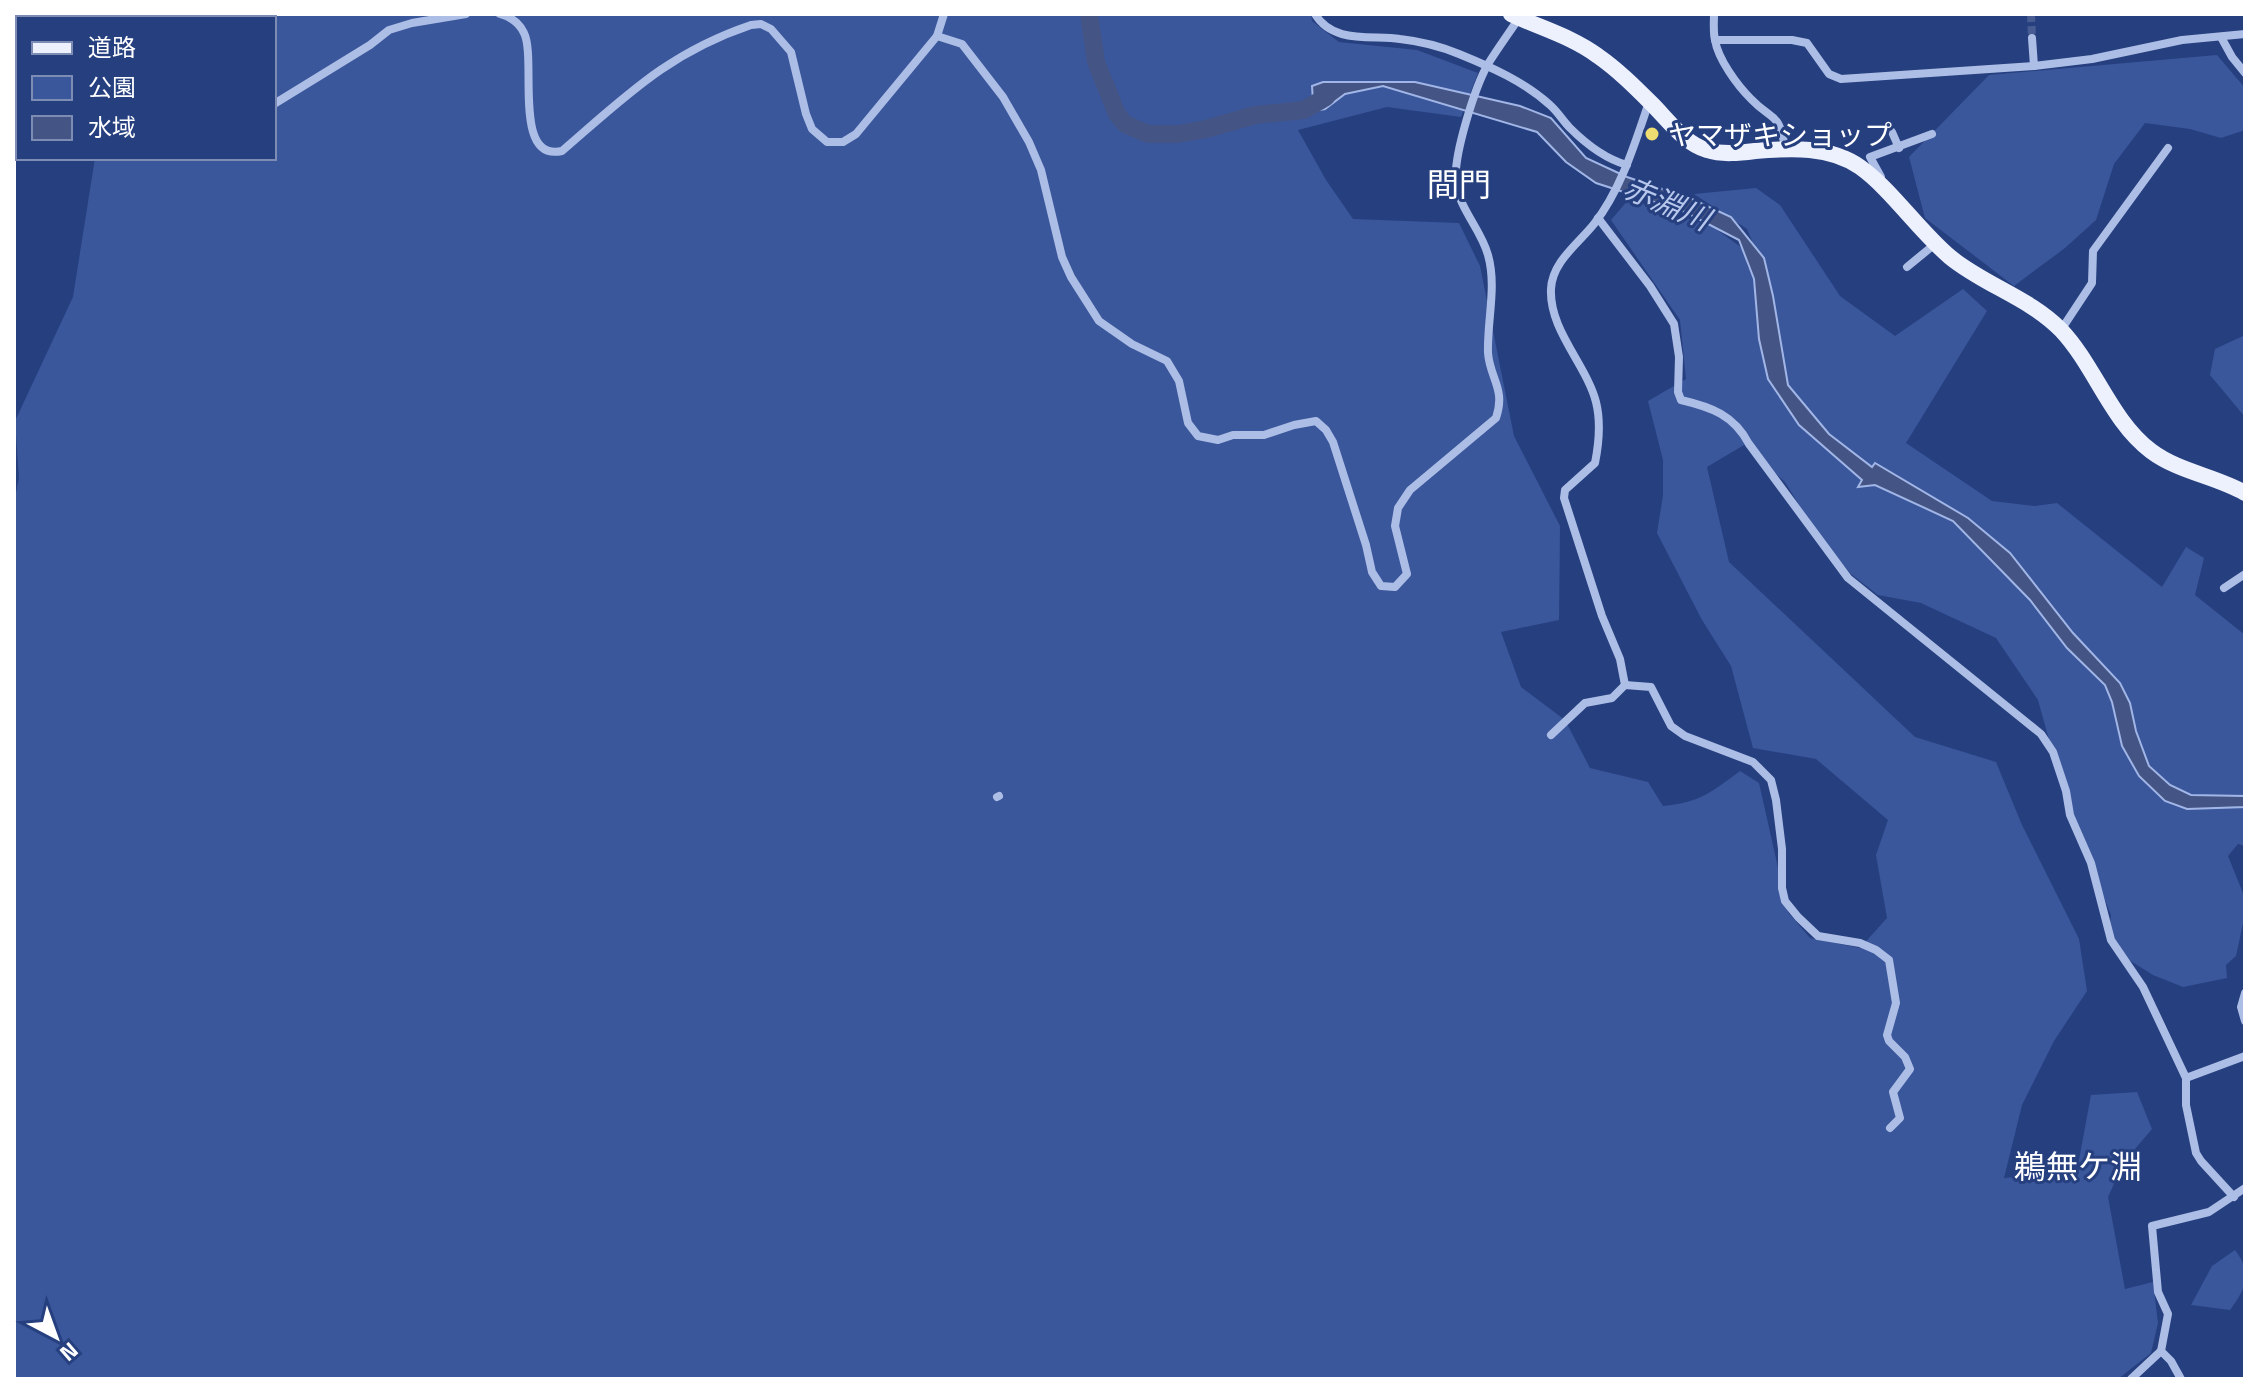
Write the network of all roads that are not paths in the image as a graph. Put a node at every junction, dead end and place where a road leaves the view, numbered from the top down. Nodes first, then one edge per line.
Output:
1 (466, 14) edge
2 (500, 14) edge
3 (944, 14) edge
4 (1315, 14) edge
5 (1714, 14) edge
6 (1515, 16) edge
7 (2245, 34) edge
8 (937, 36) junction
9 (2221, 37) junction
10 (2032, 38) tunnel mouth
11 (1715, 40) junction
12 (2034, 66) junction
13 (1486, 67) junction
14 (2245, 73) edge
15 (1650, 101) junction
16 (276, 103) edge
17 (1892, 132) dead end
18 (1932, 134) dead end
19 (1785, 148) junction
20 (1899, 148) junction
21 (2168, 148) dead end
22 (1624, 168) junction
23 (1877, 183) junction
24 (1598, 218) junction
25 (1935, 244) junction
26 (1907, 267) dead end
27 (2061, 330) junction
28 (2245, 493) edge
29 (2245, 574) edge
30 (2224, 588) dead end
31 (1625, 685) junction
32 (1551, 735) dead end
33 (2245, 993) edge
34 (2245, 1021) edge
35 (2245, 1056) edge
36 (2186, 1078) junction
37 (1890, 1128) dead end
38 (2245, 1188) edge
39 (2234, 1197) junction
40 (2161, 1351) junction
41 (2131, 1379) edge
42 (2181, 1379) edge

1 - 16 street
2 - 8 street
3 - 8 street
4 - 13 street
5 - 11 street
6 - 13 street
6 - 15 main road
7 - 9 street
8 - 13 street
9 - 12 street
9 - 14 street
10 - 12 street
11 - 12 street
11 - 19 street
13 - 22 street
15 - 19 main road
15 - 22 street
17 - 20 street
18 - 20 street
19 - 23 main road
20 - 23 street
21 - 27 street
22 - 24 street
23 - 25 main road
24 - 31 street
24 - 36 street
25 - 26 street
25 - 27 main road
27 - 28 main road
29 - 30 street
31 - 32 street
31 - 37 street
33 - 34 street
35 - 36 street
36 - 39 street
38 - 39 street
39 - 40 street
40 - 41 street
40 - 42 street

